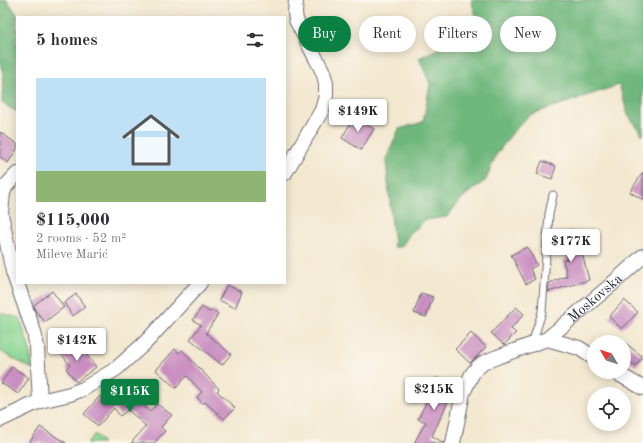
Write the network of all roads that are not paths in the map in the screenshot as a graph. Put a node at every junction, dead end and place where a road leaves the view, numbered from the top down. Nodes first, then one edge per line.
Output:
1 (296, 0) edge
2 (286, 171) edge
3 (16, 175) edge
4 (553, 195) dead end
5 (2, 227) edge
6 (643, 256) edge
7 (16, 281) edge
8 (17, 284) edge
9 (199, 284) edge
10 (547, 339) junction
11 (532, 344) junction
12 (587, 353) edge
13 (627, 379) edge
14 (643, 388) edge
15 (40, 401) junction
16 (0, 420) edge
17 (453, 443) edge

1 - 2 street
3 - 5 street
4 - 11 lane
5 - 7 street
6 - 10 street, Moskovska
8 - 15 street
9 - 15 street
10 - 11 street, Moskovska
10 - 12 street, Moskovska
11 - 17 street, Moskovska
13 - 14 street
15 - 16 street

